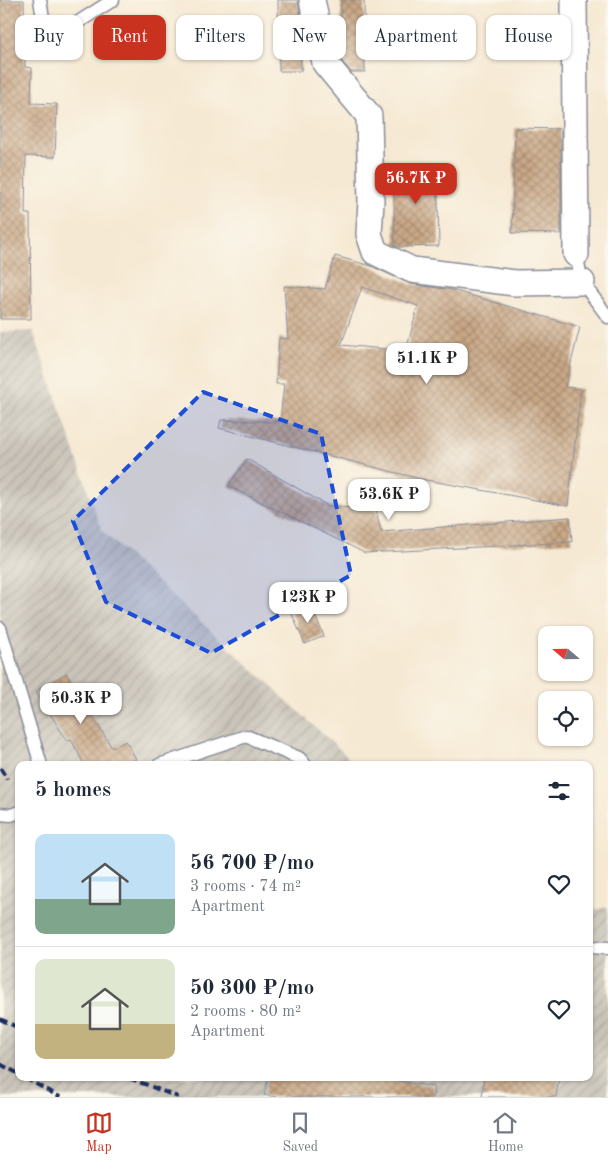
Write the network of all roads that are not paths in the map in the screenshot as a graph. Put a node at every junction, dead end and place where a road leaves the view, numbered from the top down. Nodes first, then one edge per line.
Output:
1 (40, 0) edge
2 (113, 0) edge
3 (312, 0) edge
4 (574, 0) edge
5 (576, 254) joint
6 (582, 282) junction
7 (608, 317) edge
8 (0, 628) edge
9 (41, 761) edge
10 (171, 761) edge
11 (302, 761) edge
12 (0, 814) edge
13 (15, 814) edge
14 (593, 947) edge
15 (608, 948) edge

1 - 2 lane
3 - 6 street
4 - 5 street
5 - 6 lane
6 - 7 lane
8 - 9 lane
10 - 11 lane
12 - 13 lane
14 - 15 lane

